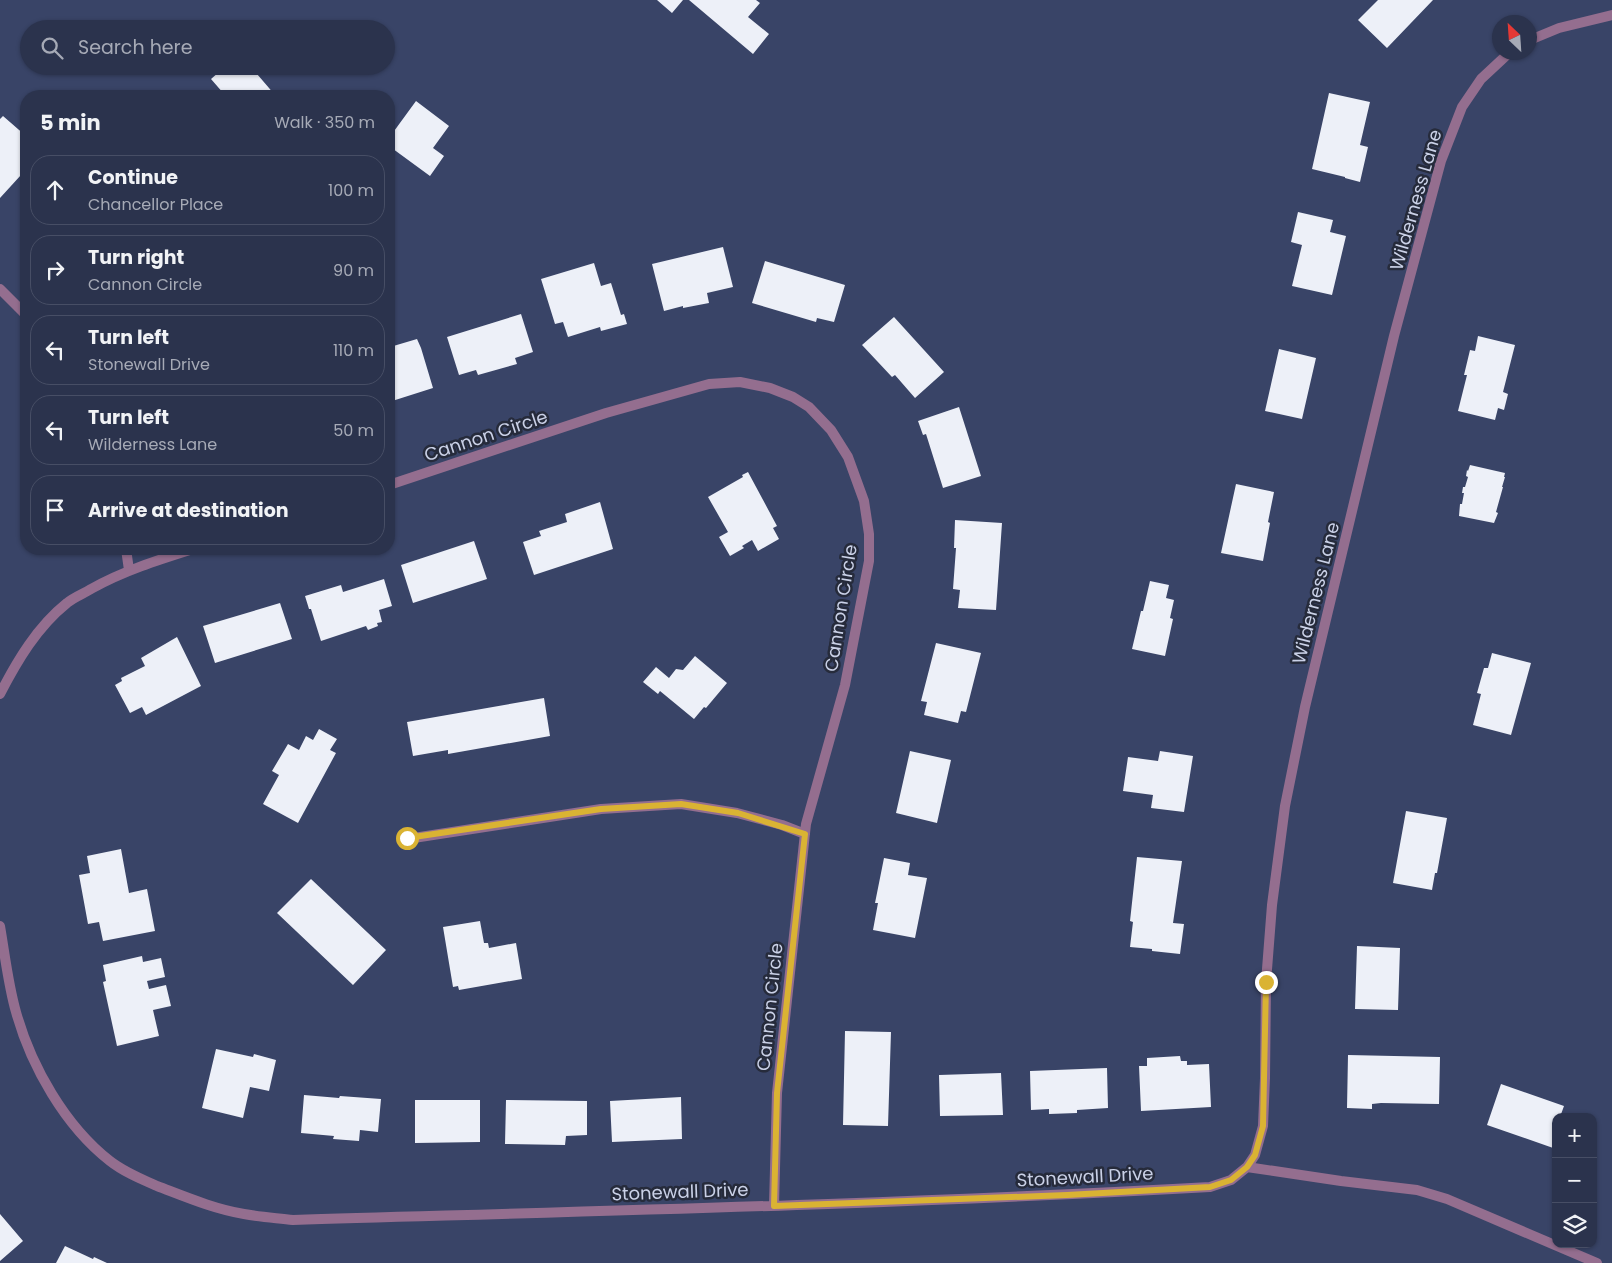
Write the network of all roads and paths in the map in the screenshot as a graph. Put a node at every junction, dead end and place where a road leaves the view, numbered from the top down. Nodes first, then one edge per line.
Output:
1 (1612, 14) edge
2 (1537, 37) edge
3 (1501, 60) edge
4 (0, 289) edge
5 (20, 309) edge
6 (395, 483) edge
7 (127, 555) edge
8 (175, 555) edge
9 (129, 570) junction
10 (0, 694) edge
11 (805, 834) junction
12 (407, 838) dead end
13 (0, 926) edge
14 (1247, 1167) junction
15 (774, 1206) junction
16 (1597, 1263) edge

1 - 2 street
3 - 14 street, Wilderness Lane
4 - 5 street
6 - 11 street, Cannon Circle
7 - 9 street
8 - 9 street
9 - 10 street
11 - 12 street
11 - 15 street, Cannon Circle
13 - 15 street, Stonewall Drive
14 - 15 street, Stonewall Drive
14 - 16 street

